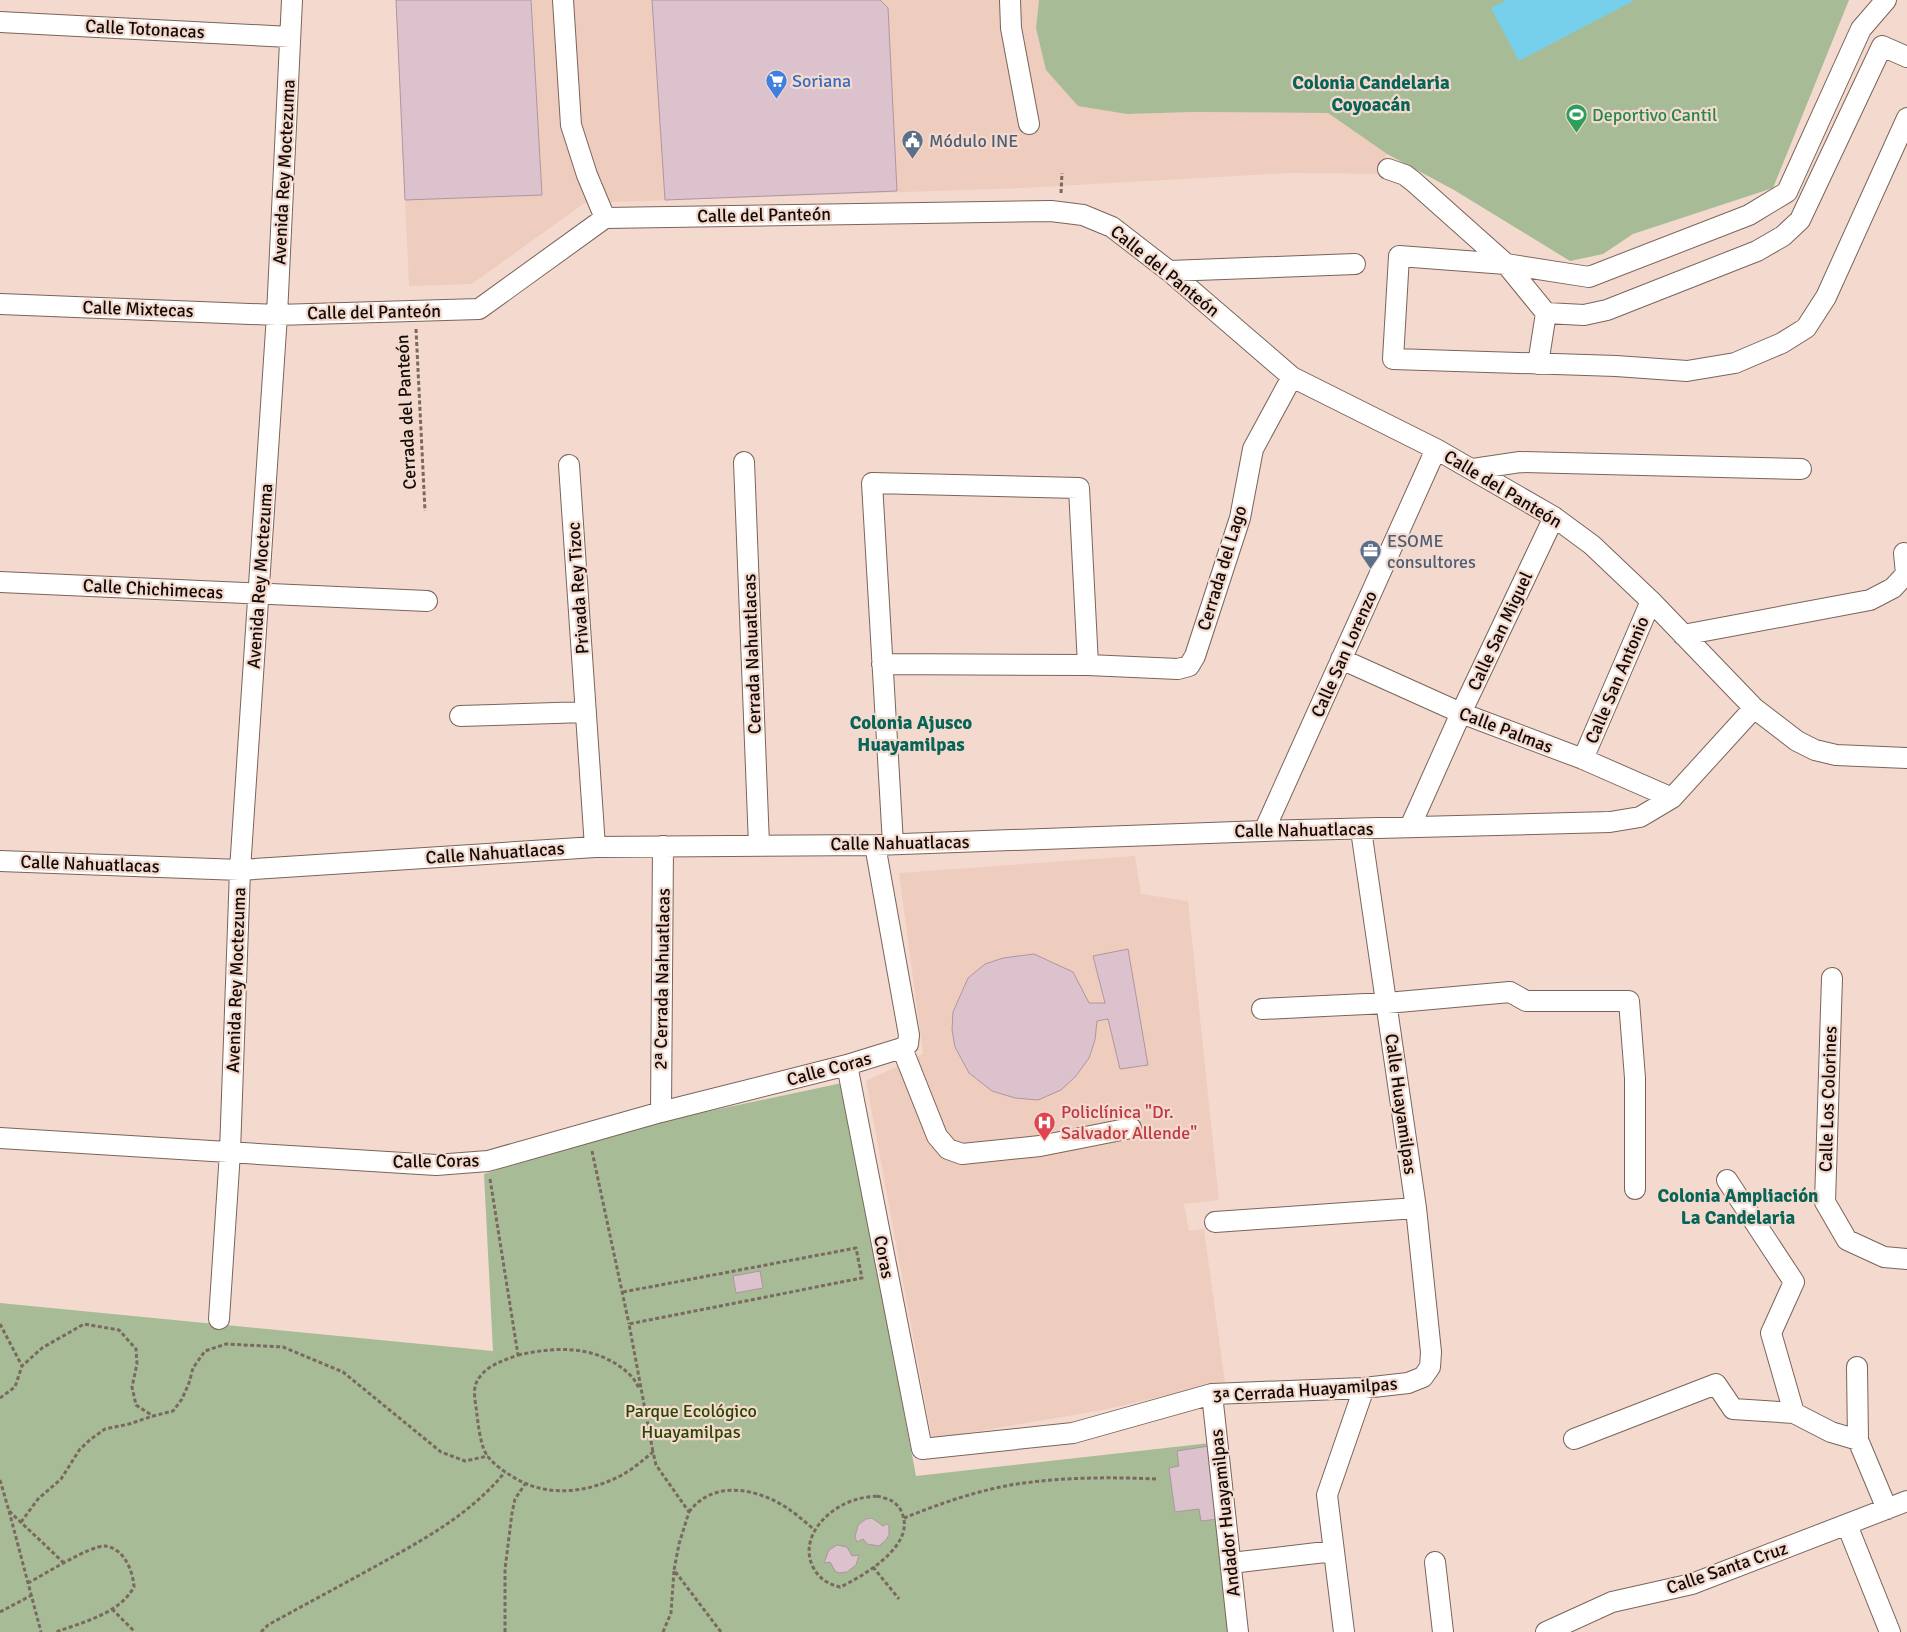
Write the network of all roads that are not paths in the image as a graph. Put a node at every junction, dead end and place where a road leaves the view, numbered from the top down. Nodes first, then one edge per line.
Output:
1 (292, 0) edge
2 (563, 0) edge
3 (1010, 0) edge
4 (1886, 0) edge
5 (0, 22) edge
6 (290, 36) junction
7 (1907, 57) edge
8 (1907, 118) edge
9 (1029, 124) dead end
10 (1388, 169) dead end
11 (604, 218) junction
12 (1355, 264) dead end
13 (1506, 264) junction
14 (1169, 271) junction
15 (0, 304) edge
16 (1546, 312) junction
17 (277, 315) junction
18 (1538, 364) junction
19 (1292, 377) junction
20 (1436, 449) junction
21 (744, 462) dead end
22 (569, 465) dead end
23 (1473, 469) junction
24 (1801, 469) dead end
25 (1554, 517) junction
26 (1904, 553) dead end
27 (0, 582) edge
28 (258, 594) junction
29 (1650, 600) junction
30 (427, 601) dead end
31 (1682, 635) junction
32 (1341, 659) junction
33 (882, 664) junction
34 (1088, 666) junction
35 (1754, 708) junction
36 (586, 712) junction
37 (1462, 713) junction
38 (460, 716) dead end
39 (1907, 758) edge
40 (1583, 759) junction
41 (1672, 798) junction
42 (1410, 827) junction
43 (1361, 830) junction
44 (1264, 831) junction
45 (884, 844) junction
46 (663, 846) junction
47 (759, 846) junction
48 (595, 847) junction
49 (0, 861) edge
50 (240, 870) junction
51 (1832, 978) dead end
52 (1387, 1003) junction
53 (1262, 1009) dead end
54 (905, 1041) junction
55 (847, 1065) junction
56 (660, 1112) junction
57 (1131, 1128) dead end
58 (0, 1138) edge
59 (230, 1152) junction
60 (1727, 1180) dead end
61 (1635, 1189) dead end
62 (1416, 1208) junction
63 (1215, 1222) dead end
64 (1907, 1258) edge
65 (219, 1319) dead end
66 (1857, 1367) dead end
67 (1423, 1377) joint
68 (1364, 1388) junction
69 (1212, 1394) junction
70 (1794, 1413) junction
71 (1574, 1439) dead end
72 (1858, 1440) junction
73 (922, 1449) joint
74 (1907, 1501) edge
75 (1886, 1509) junction
76 (1847, 1525) junction
77 (1334, 1551) junction
78 (1434, 1562) dead end
79 (1231, 1563) junction
80 (1238, 1632) edge
81 (1344, 1632) edge
82 (1443, 1632) edge
83 (1546, 1632) edge
84 (1890, 1632) edge

1 - 6 street, Avenida Rey Moctezuma
2 - 11 street
3 - 9 street
4 - 13 street
5 - 6 street, Calle Totonacas
6 - 17 street, Avenida Rey Moctezuma
7 - 16 street
8 - 18 street
10 - 13 street
11 - 14 street, Calle del Panteón
11 - 17 street, Calle del Panteón
12 - 14 street
13 - 16 street
13 - 18 street
14 - 19 street, Calle del Panteón
15 - 17 street, Calle Mixtecas
16 - 18 street
17 - 28 street, Avenida Rey Moctezuma
19 - 20 street, Calle del Panteón
19 - 34 street, Cerrada del Lago
20 - 23 street, Calle del Panteón
20 - 32 street, Calle San Lorenzo
21 - 47 street, Cerrada Nahuatlacas
22 - 36 street, Privada Rey Tizoc
23 - 24 street
23 - 25 street, Calle del Panteón
25 - 29 street, Calle del Panteón
25 - 37 street, Calle San Miguel
26 - 31 street
27 - 28 street, Calle Chichimecas
28 - 30 street, Calle Chichimecas
28 - 50 street, Avenida Rey Moctezuma
29 - 31 street, Calle del Panteón
29 - 40 street, Calle San Antonio
31 - 35 street, Calle del Panteón
32 - 37 street, Calle Palmas
32 - 44 street, Calle San Lorenzo
33 - 34 street, Cerrada del Lago
33 - 34 street
33 - 45 street
35 - 39 street, Calle del Panteón
35 - 41 street, Calle Nahuatlacas
36 - 38 street
36 - 48 street, Privada Rey Tizoc
37 - 40 street, Calle Palmas
37 - 42 street, Calle San Miguel
40 - 41 street, Calle Palmas
41 - 42 street, Calle Nahuatlacas
42 - 43 street, Calle Nahuatlacas
43 - 44 street, Calle Nahuatlacas
43 - 52 street, Calle Huayamilpas
44 - 45 street, Calle Nahuatlacas
45 - 47 street, Calle Nahuatlacas
45 - 54 street
46 - 47 street, Calle Nahuatlacas
46 - 48 street, Calle Nahuatlacas
46 - 56 street, 2ª Cerrada Nahuatlacas
48 - 50 street, Calle Nahuatlacas
49 - 50 street, Calle Nahuatlacas
50 - 59 street, Avenida Rey Moctezuma
51 - 64 street, Calle Los Colorines
52 - 53 street
52 - 61 street
52 - 62 street, Calle Huayamilpas
54 - 55 street, Calle Coras
54 - 57 street
55 - 56 street, Calle Coras
55 - 73 street, Coras
56 - 59 street, Calle Coras
58 - 59 street, Calle Coras
59 - 65 street, Avenida Rey Moctezuma
60 - 70 street
62 - 63 street
62 - 67 street, Calle Huayamilpas
66 - 72 street
67 - 68 street, 3ª Cerrada Huayamilpas
68 - 69 street, 3ª Cerrada Huayamilpas
68 - 77 street
69 - 73 street, 3ª Cerrada Huayamilpas
69 - 79 street, Andador Huayamilpas
70 - 71 street
70 - 72 street
72 - 75 street
74 - 75 street, Calle Santa Cruz
75 - 76 street, Calle Santa Cruz
76 - 83 street, Calle Santa Cruz
76 - 84 street
77 - 79 street
77 - 81 street
78 - 82 street
79 - 80 street, Andador Huayamilpas

